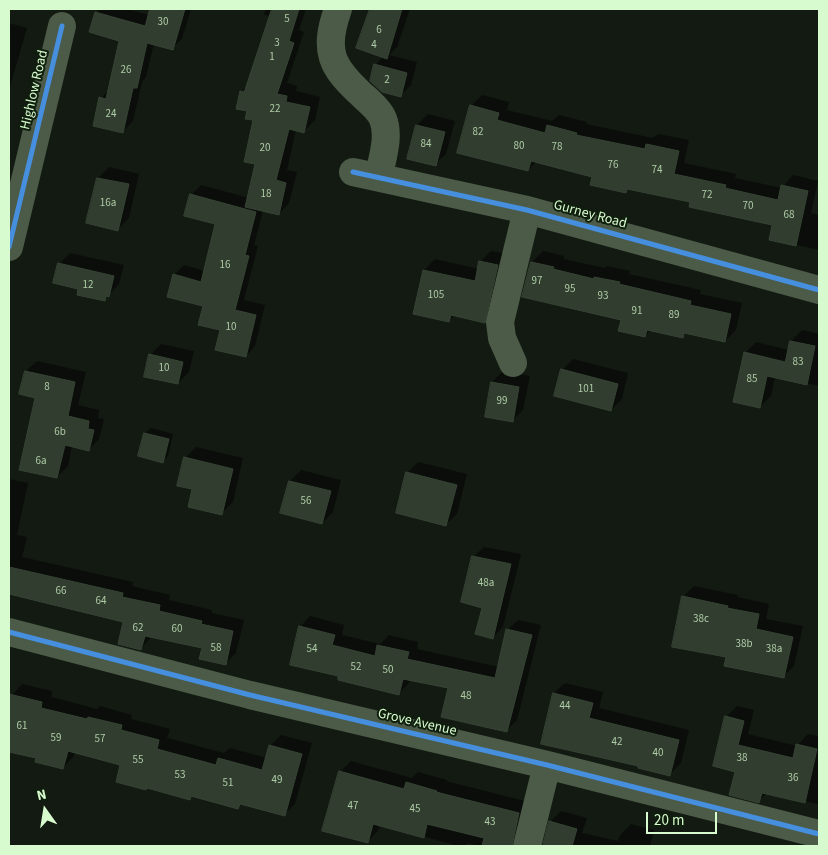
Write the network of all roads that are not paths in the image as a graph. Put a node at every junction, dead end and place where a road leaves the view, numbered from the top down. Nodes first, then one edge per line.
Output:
1 (338, 9) edge
2 (62, 26) dead end
3 (527, 210) junction
4 (9, 247) edge
5 (819, 290) edge
6 (513, 363) dead end
7 (9, 632) edge
8 (546, 765) junction
9 (819, 834) edge
10 (527, 846) edge

1 - 3 street, Gurney Road
2 - 4 street, Highlow Road
3 - 5 street, Gurney Road
3 - 6 street
7 - 8 street, Grove Avenue
8 - 9 street, Grove Avenue
8 - 10 street

